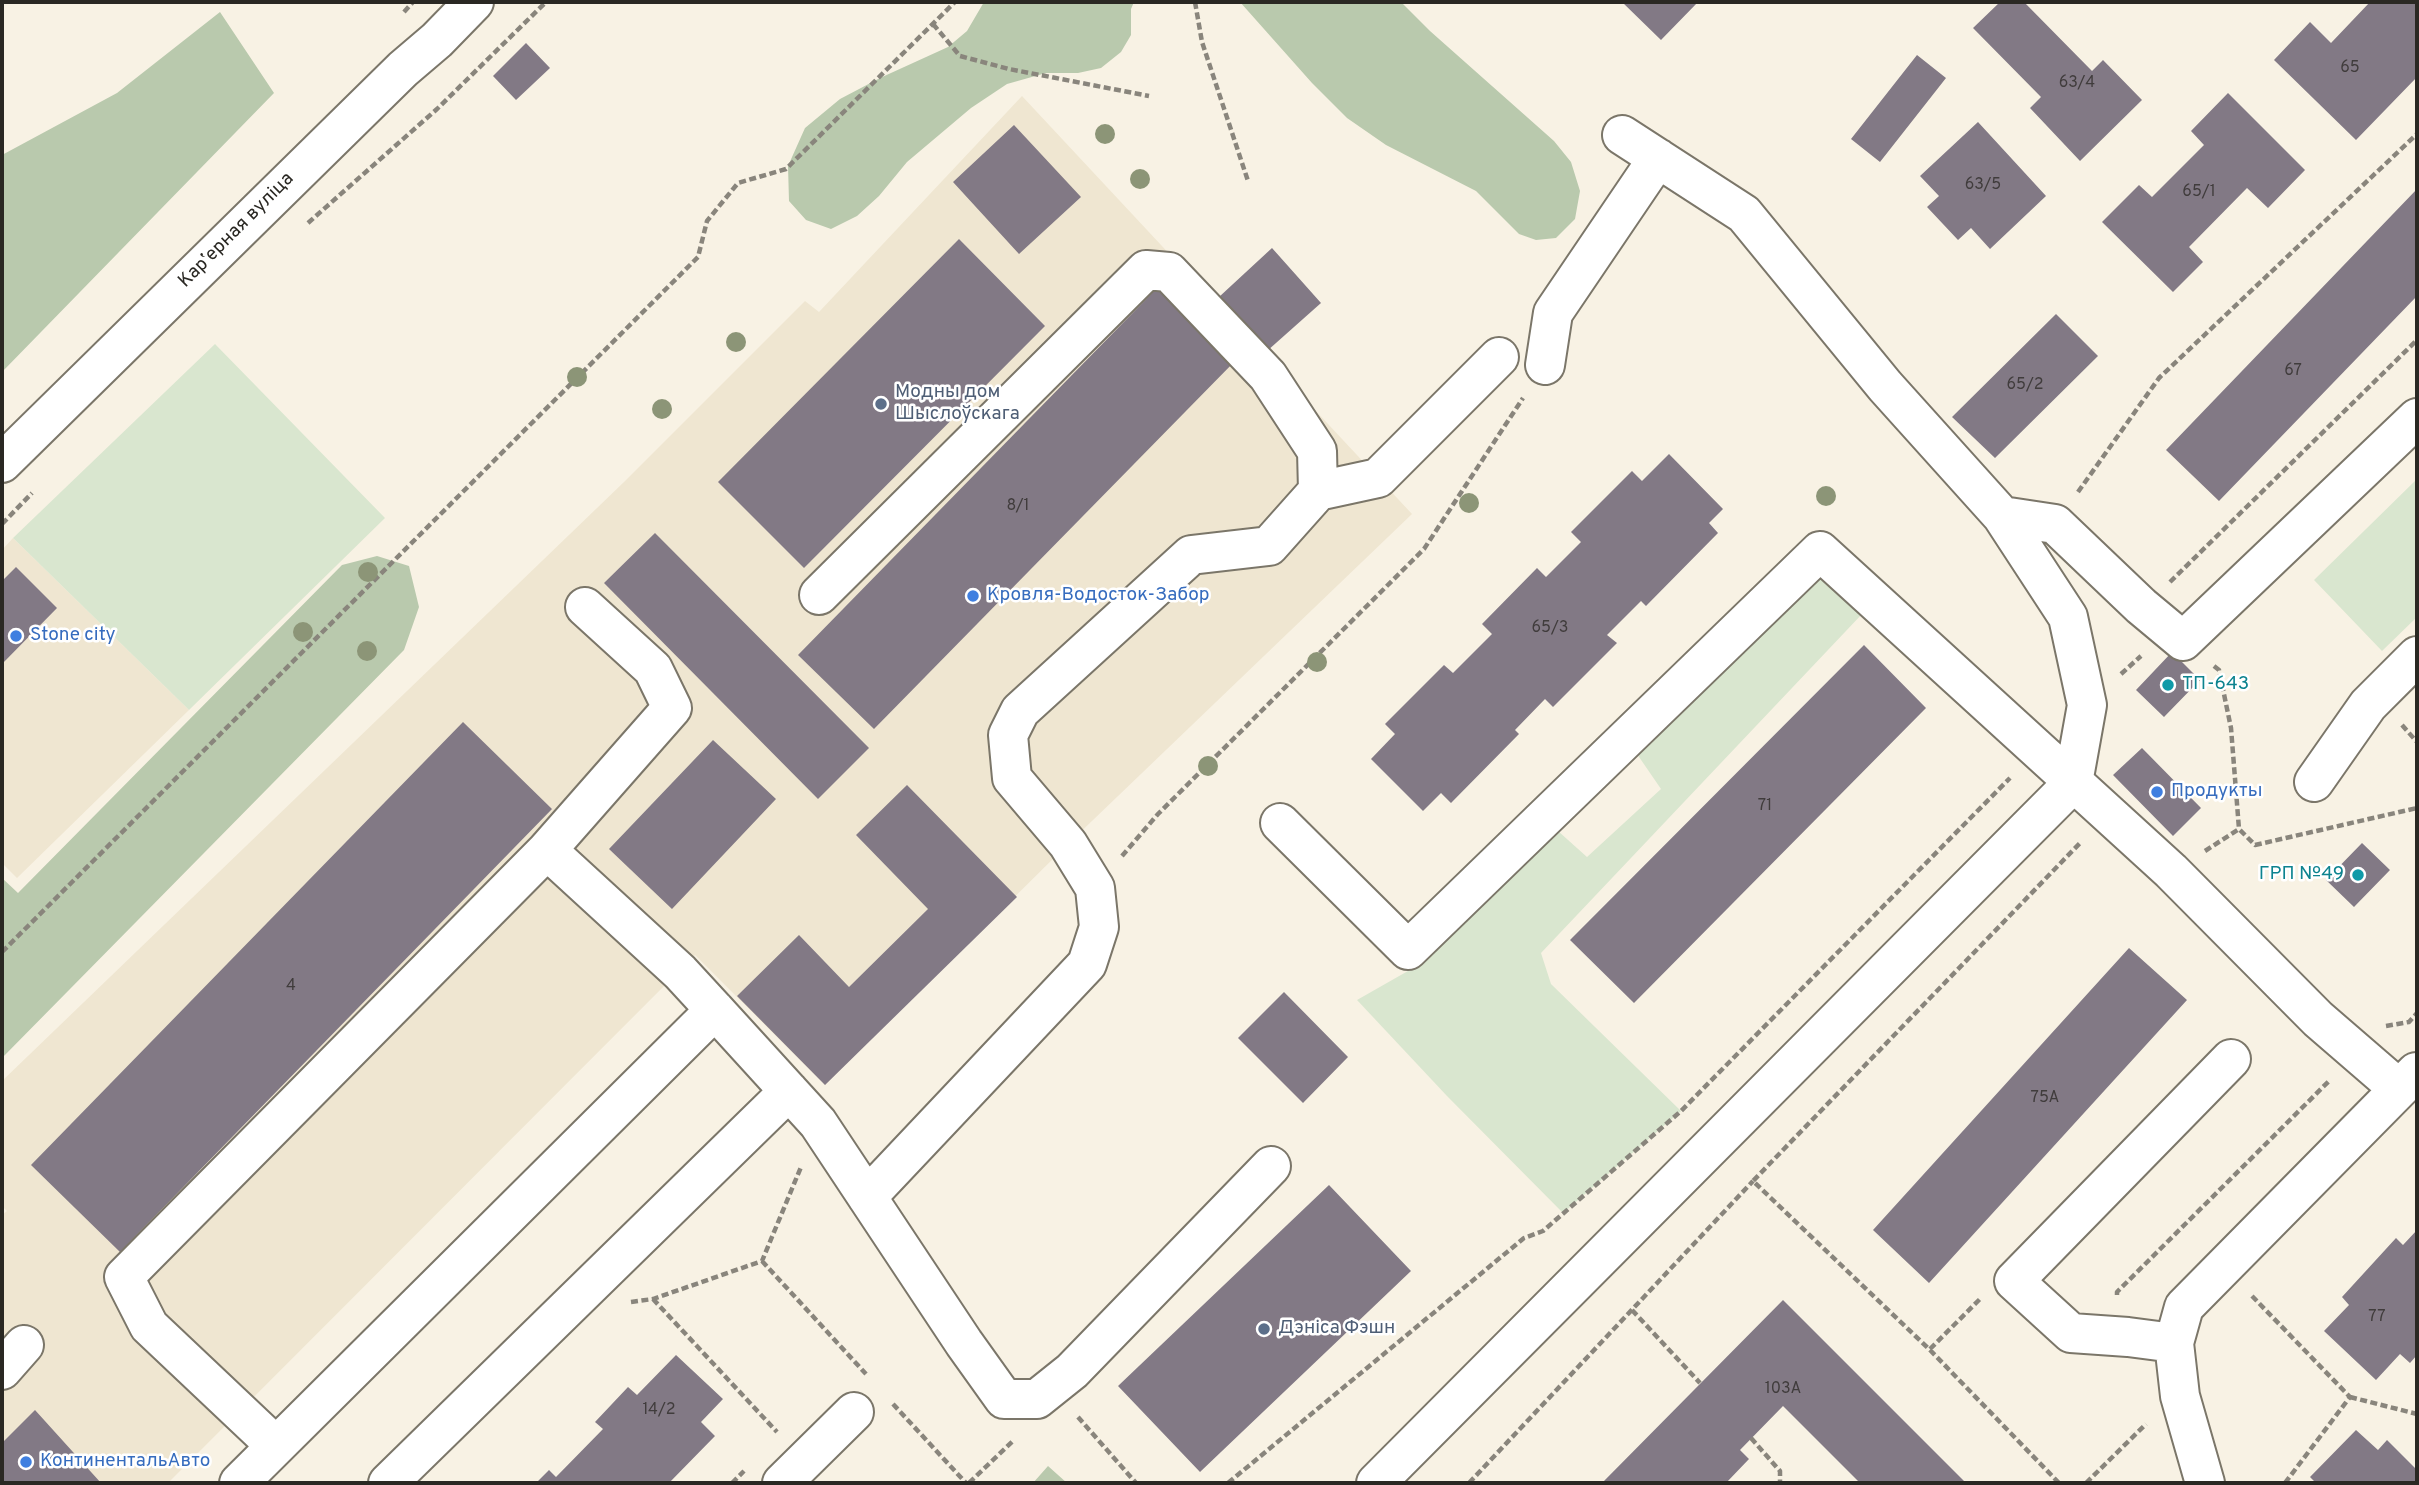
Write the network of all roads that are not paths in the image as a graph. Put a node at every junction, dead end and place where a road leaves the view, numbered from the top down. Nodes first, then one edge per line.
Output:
1 (474, 2) edge
2 (1622, 135) dead end
3 (1658, 158) junction
4 (1499, 358) dead end
5 (1545, 365) road end
6 (2417, 418) edge
7 (2, 463) edge
8 (1318, 491) junction
9 (2003, 516) junction
10 (819, 595) dead end
11 (585, 607) dead end
12 (2417, 656) edge
13 (2314, 782) dead end
14 (2073, 783) junction
15 (1280, 823) dead end
16 (547, 850) junction
17 (715, 1010) junction
18 (2231, 1059) dead end
19 (2408, 1080) edge
20 (789, 1091) junction
21 (1271, 1166) dead end
22 (867, 1197) junction
23 (2174, 1343) junction
24 (853, 1412) dead end
25 (276, 1446) junction
26 (766, 1474) edge
27 (239, 1483) edge
28 (388, 1483) edge
29 (1376, 1483) edge
30 (2205, 1483) edge

1 - 7 street, Карʼерная вуліца
2 - 3 street
3 - 5 street
3 - 9 street
4 - 8 street
6 - 9 street
8 - 10 street
8 - 22 street
9 - 14 street
11 - 16 street
12 - 13 street
14 - 15 street
14 - 19 street
14 - 29 street
16 - 17 street
16 - 25 street
17 - 20 street
17 - 25 street
18 - 23 street
19 - 23 street
20 - 22 street
20 - 28 street
21 - 22 street
23 - 30 street
24 - 26 street
25 - 27 street

